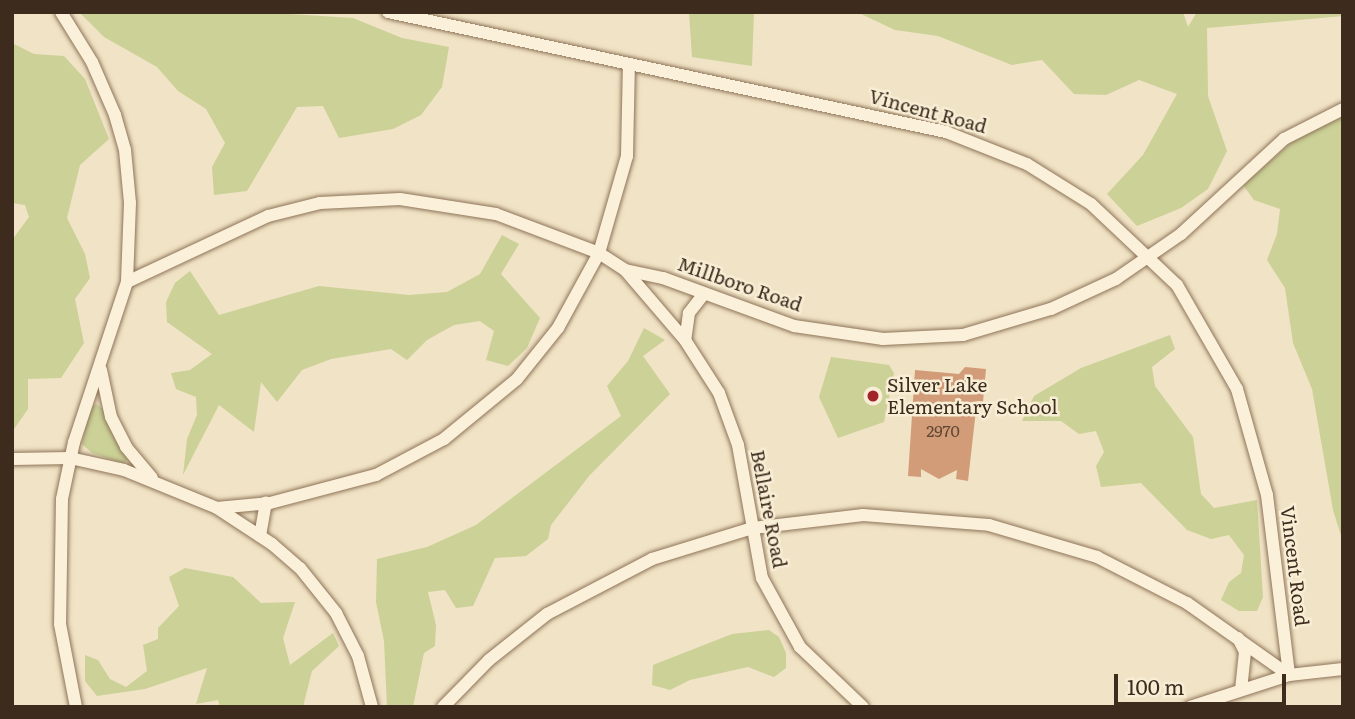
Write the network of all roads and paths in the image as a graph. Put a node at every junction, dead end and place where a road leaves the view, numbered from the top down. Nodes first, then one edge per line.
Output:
1 (61, 12) edge
2 (388, 12) edge
3 (629, 64) junction
4 (1343, 109) edge
5 (600, 253) junction
6 (1152, 256) junction
7 (625, 270) junction
8 (127, 282) junction
9 (703, 295) junction
10 (685, 340) junction
11 (100, 363) junction
12 (70, 458) junction
13 (12, 459) edge
14 (154, 480) junction
15 (266, 503) junction
16 (217, 508) junction
17 (753, 528) junction
18 (260, 536) junction
19 (1238, 638) junction
20 (1343, 669) edge
21 (1289, 675) junction
22 (1241, 689) junction
23 (860, 706) edge
24 (76, 707) edge
25 (372, 707) edge
26 (443, 707) edge
27 (1190, 707) edge

1 - 8 street
2 - 3 street, Vincent Road
3 - 5 street
3 - 6 street, Vincent Road
4 - 6 street, Millboro Road
5 - 7 street, Millboro Road
5 - 8 street, Millboro Road
5 - 15 street
6 - 9 street, Millboro Road
6 - 21 street, Vincent Road
7 - 9 street, Millboro Road
7 - 10 street, Bellaire Road
8 - 11 street
9 - 10 street
10 - 17 street, Bellaire Road
11 - 12 street
11 - 14 street
12 - 13 street
12 - 14 street
12 - 24 street
14 - 16 street
15 - 16 street
15 - 18 street
16 - 18 street
17 - 19 street
17 - 23 street, Bellaire Road
17 - 26 street
18 - 25 street
19 - 21 street
19 - 22 street
20 - 21 street
21 - 22 street
22 - 27 street

